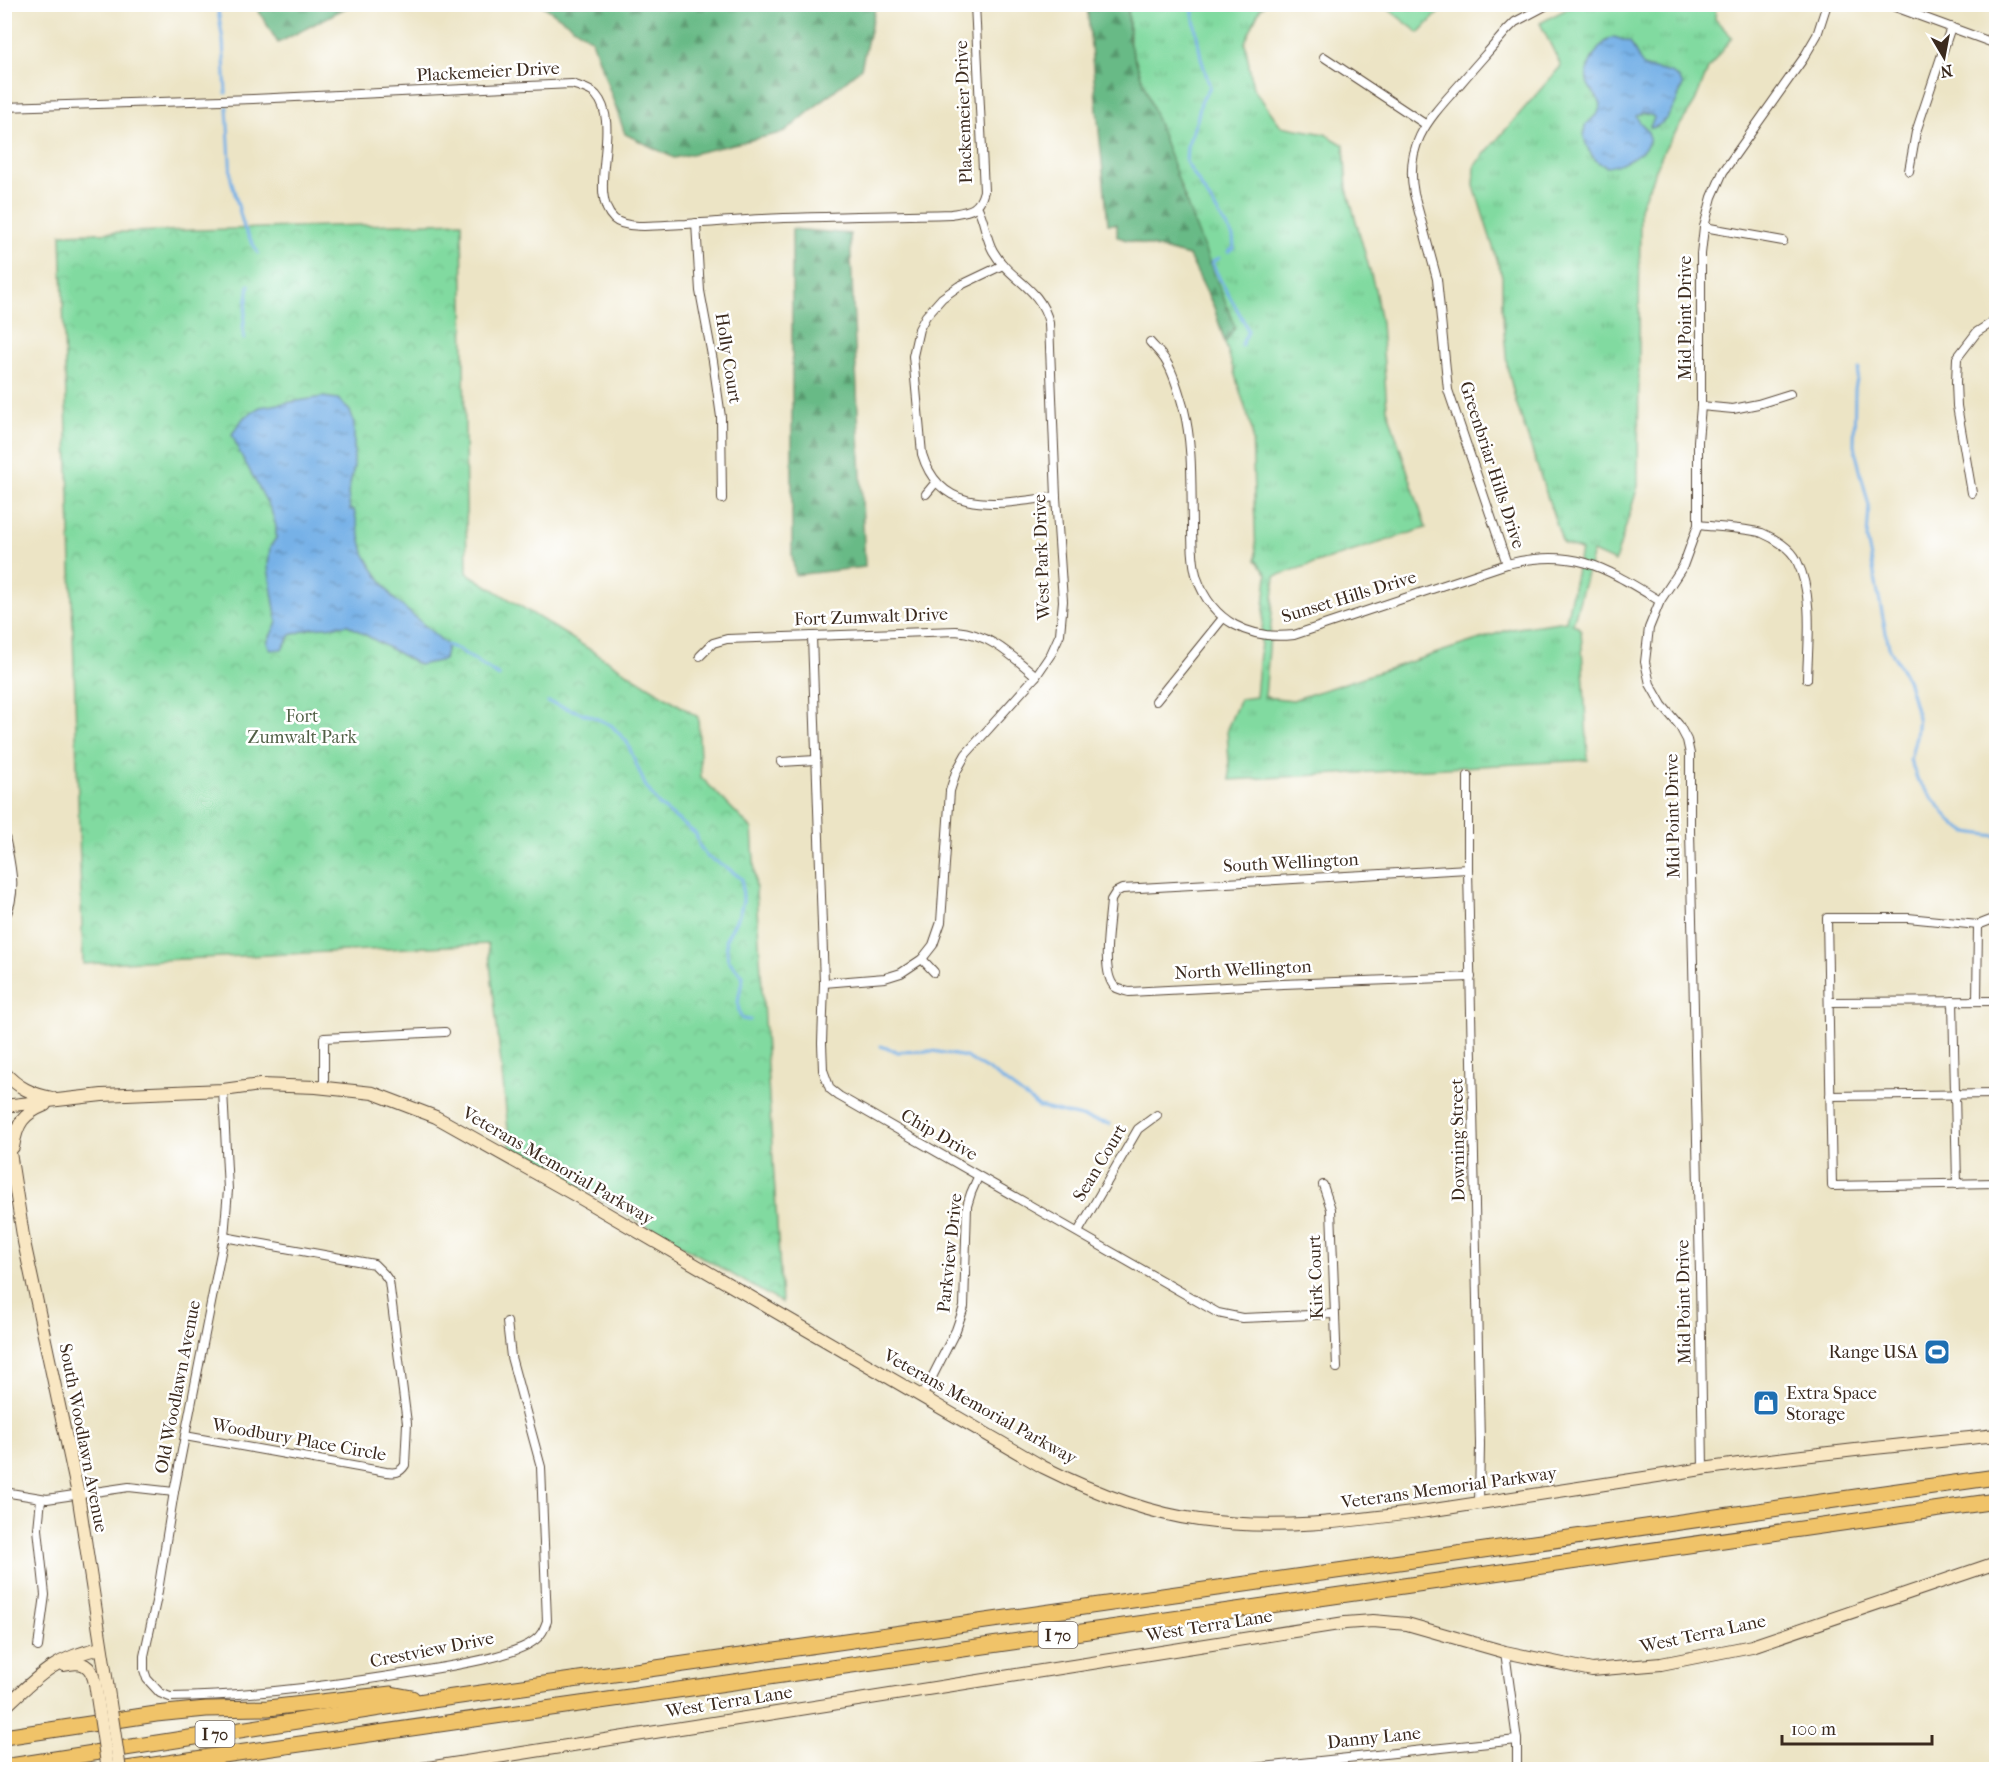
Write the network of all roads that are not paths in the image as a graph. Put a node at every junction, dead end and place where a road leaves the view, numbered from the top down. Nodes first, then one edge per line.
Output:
1 (975, 4) edge
2 (1549, 4) edge
3 (1827, 4) edge
4 (1887, 4) edge
5 (1951, 27) junction
6 (1996, 44) edge
7 (1324, 57) dead end
8 (4, 107) edge
9 (1425, 124) junction
10 (1909, 171) dead end
11 (977, 206) junction
12 (696, 223) junction
13 (1704, 227) junction
14 (1783, 241) dead end
15 (1003, 266) junction
16 (1996, 320) edge
17 (1150, 342) dead end
18 (1790, 394) dead end
19 (1701, 406) junction
20 (936, 482) junction
21 (1972, 493) dead end
22 (926, 494) dead end
23 (1056, 497) junction
24 (722, 498) dead end
25 (1698, 525) junction
26 (1507, 564) junction
27 (1660, 601) junction
28 (1223, 618) junction
29 (812, 636) junction
30 (700, 656) dead end
31 (1036, 676) junction
32 (1807, 679) dead end
33 (1156, 701) dead end
34 (816, 760) junction
35 (781, 762) dead end
36 (1468, 776) dead end
37 (4, 831) edge
38 (1468, 869) junction
39 (1116, 892) joint
40 (1996, 918) edge
41 (4, 919) edge
42 (1978, 925) junction
43 (922, 959) junction
44 (934, 972) dead end
45 (1471, 977) junction
46 (824, 984) junction
47 (1996, 1000) edge
48 (1953, 1001) junction
49 (1977, 1001) junction
50 (1829, 1002) junction
51 (445, 1032) dead end
52 (4, 1072) edge
53 (324, 1087) junction
54 (223, 1090) junction
55 (1955, 1094) junction
56 (1996, 1094) edge
57 (1830, 1096) junction
58 (59, 1100) junction
59 (4, 1106) edge
60 (4, 1114) edge
61 (1157, 1115) dead end
62 (4, 1146) edge
63 (11, 1157) junction
64 (978, 1178) junction
65 (1996, 1183) edge
66 (1957, 1184) junction
67 (1323, 1185) dead end
68 (1078, 1232) junction
69 (224, 1237) junction
70 (1334, 1314) junction
71 (507, 1322) dead end
72 (1337, 1368) dead end
73 (922, 1397) junction
74 (1996, 1435) edge
75 (185, 1436) junction
76 (1702, 1469) junction
77 (1996, 1477) edge
78 (4, 1492) edge
79 (174, 1492) junction
80 (78, 1494) junction
81 (41, 1498) junction
82 (1996, 1501) edge
83 (1479, 1504) junction
84 (1996, 1563) edge
85 (38, 1647) dead end
86 (100, 1648) junction
87 (1505, 1652) junction
88 (44, 1671) junction
89 (101, 1683) junction
90 (153, 1687) joint
91 (425, 1701) junction
92 (4, 1708) edge
93 (4, 1737) edge
94 (1517, 1740) junction
95 (4, 1767) edge
96 (1239, 1769) edge
97 (108, 1770) edge
98 (120, 1770) edge
99 (415, 1770) edge
100 (1517, 1770) edge

1 - 11 street, Plackemeier Drive
2 - 9 street, Greenbriar Hills Drive
3 - 13 street, Mid Point Drive
4 - 5 street
5 - 6 street
5 - 10 street
7 - 9 street
8 - 12 street, Plackemeier Drive
9 - 26 street, Greenbriar Hills Drive
11 - 12 street, Plackemeier Drive
11 - 15 street, West Park Drive
12 - 24 street, Holly Court
13 - 14 street
13 - 19 street, Mid Point Drive
15 - 20 street
15 - 23 street, West Park Drive
16 - 21 street
17 - 28 street, Sunset Hills Drive
18 - 19 street
19 - 25 street, Mid Point Drive
20 - 22 street
20 - 23 street
23 - 31 street, West Park Drive
25 - 27 street, Mid Point Drive
25 - 32 street
26 - 27 street, Sunset Hills Drive
26 - 28 street, Sunset Hills Drive
27 - 76 street, Mid Point Drive
28 - 33 street
29 - 30 street, Fort Zumwalt Drive
29 - 31 street, Fort Zumwalt Drive
29 - 34 street, Chip Drive
31 - 43 street, West Park Drive
34 - 35 street
34 - 46 street, Chip Drive
36 - 38 street, Downing Street
37 - 41 street
38 - 39 street, South Wellington
38 - 45 street, Downing Street
39 - 45 street, North Wellington
40 - 42 street
42 - 49 street
42 - 50 street
43 - 44 street
43 - 46 street, West Park Drive
45 - 83 street, Downing Street
46 - 64 street, Chip Drive
47 - 49 street
48 - 49 street
48 - 50 street
48 - 55 street
50 - 57 street
51 - 53 street
52 - 58 street
53 - 54 street, Veterans Memorial Parkway
53 - 73 street, Veterans Memorial Parkway
54 - 58 street, Veterans Memorial Parkway
54 - 69 street, Old Woodlawn Avenue
55 - 56 street
55 - 57 street
55 - 66 street
57 - 66 street
58 - 59 street, Veterans Memorial Parkway
58 - 63 street
60 - 63 street, South Woodlawn Avenue
61 - 68 street, Sean Court
62 - 63 street
63 - 80 street, South Woodlawn Avenue
64 - 68 street, Chip Drive
64 - 73 street, Parkview Drive
65 - 66 street
67 - 70 street, Kirk Court
68 - 70 street, Chip Drive
69 - 75 street, Old Woodlawn Avenue
69 - 75 street, Woodbury Place Circle
70 - 72 street, Kirk Court
71 - 90 street, Crestview Drive
73 - 83 street, Veterans Memorial Parkway
74 - 76 street, Veterans Memorial Parkway
75 - 79 street, Old Woodlawn Avenue
76 - 83 street, Veterans Memorial Parkway
77 - 91 highway, I 70
78 - 81 street
79 - 80 street
79 - 90 street, Old Woodlawn Avenue
80 - 81 street
80 - 86 street, South Woodlawn Avenue
81 - 85 street
82 - 98 highway, I 70
84 - 87 street, West Terra Lane
86 - 88 street
86 - 89 street, South Woodlawn Avenue
87 - 94 street
87 - 99 street, West Terra Lane
88 - 89 street
88 - 92 street
89 - 97 street, bridge
89 - 98 street, South Woodlawn Avenue, bridge
91 - 93 highway
91 - 95 highway, I 70
94 - 96 street, Danny Lane
94 - 100 street

